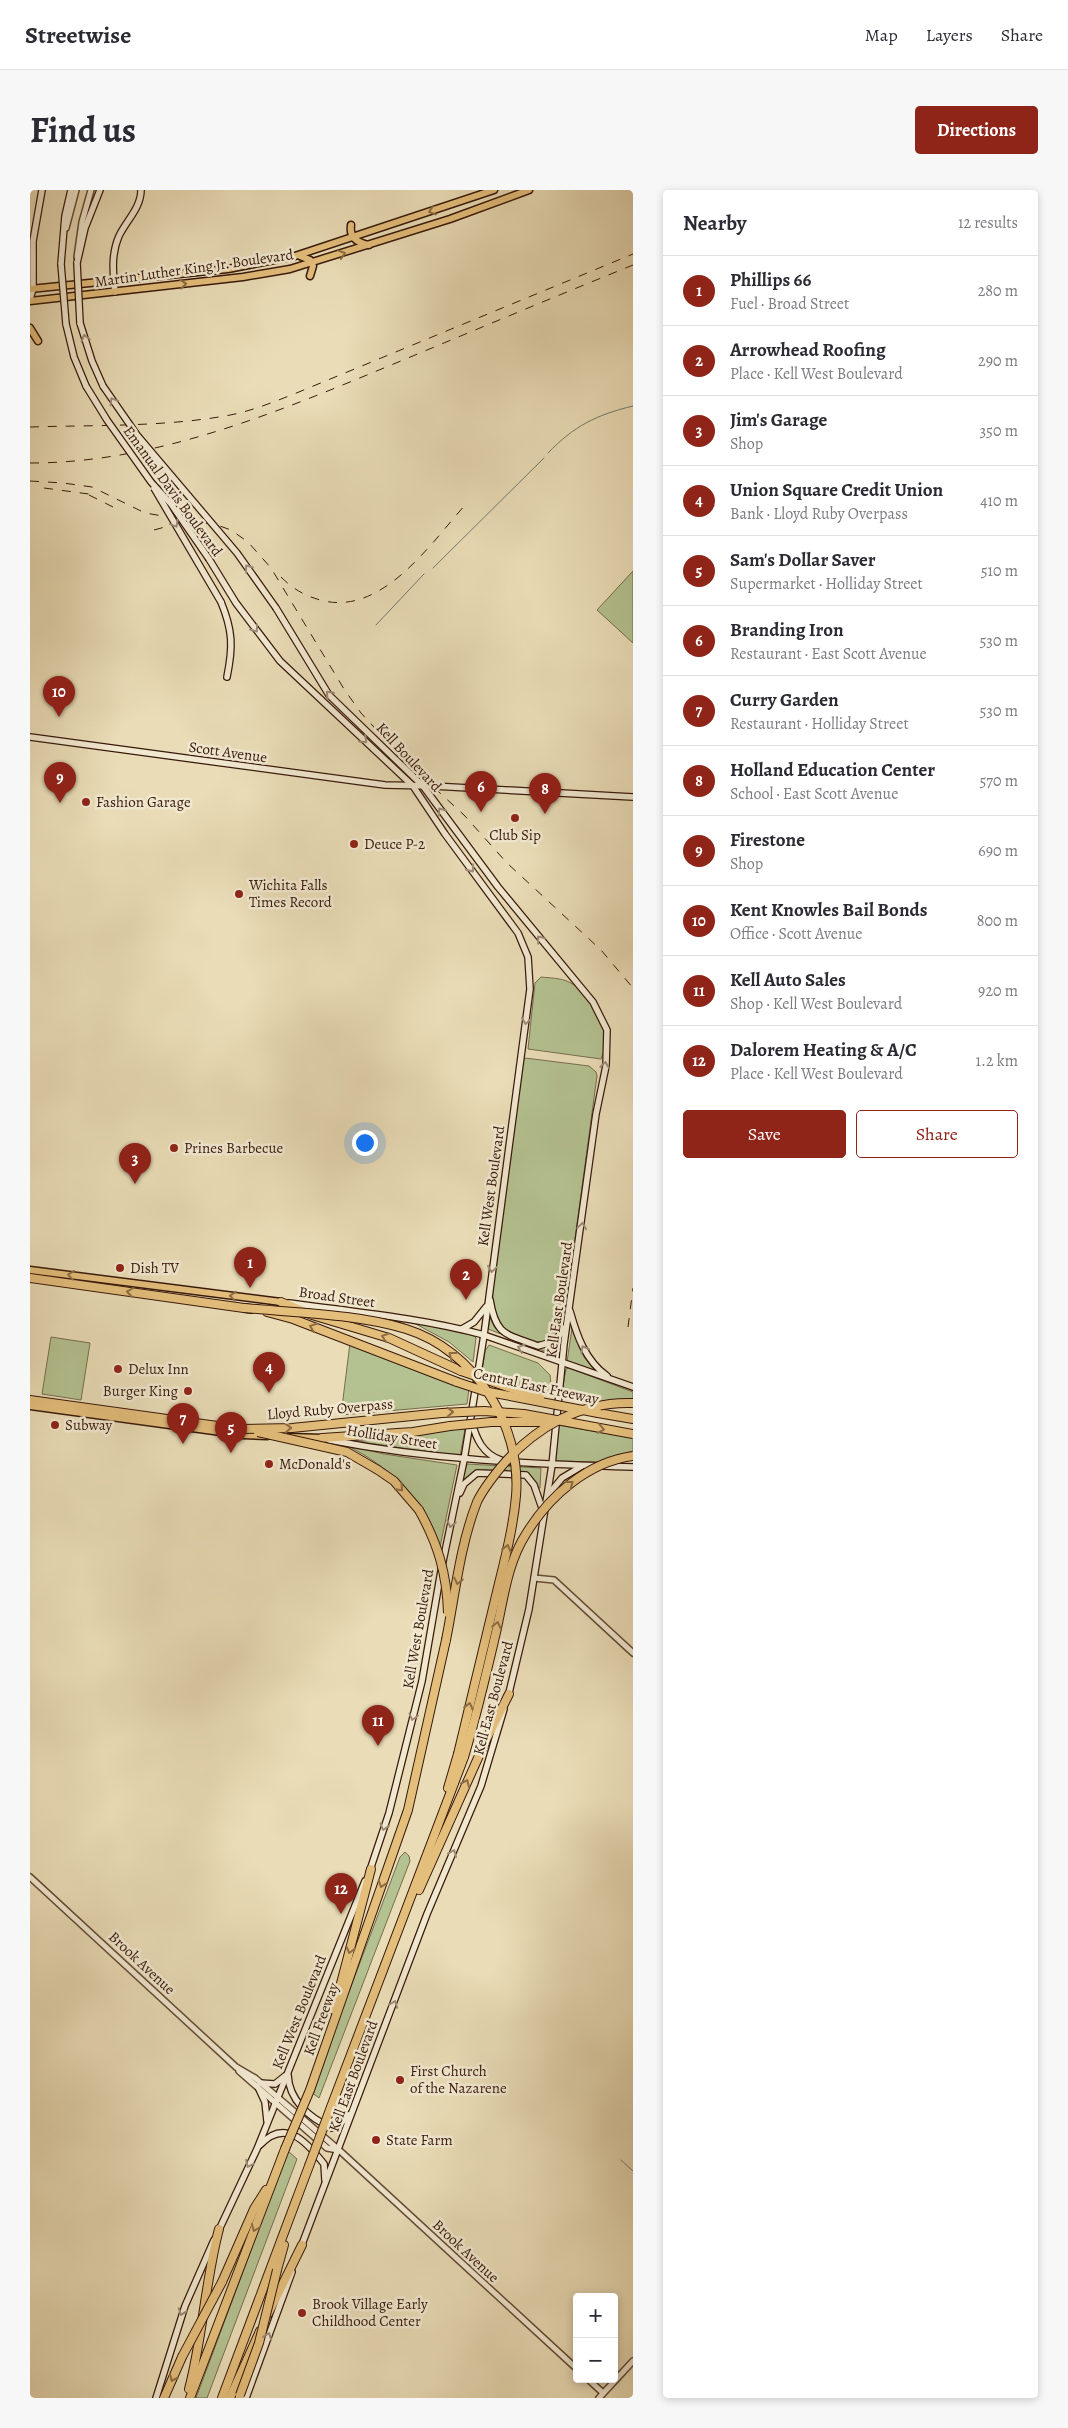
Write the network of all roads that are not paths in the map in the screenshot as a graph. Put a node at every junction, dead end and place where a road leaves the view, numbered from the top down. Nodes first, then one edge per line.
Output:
1 (42, 190) edge
2 (71, 190) edge
3 (76, 190) edge
4 (91, 190) edge
5 (100, 190) edge
6 (141, 190) edge
7 (494, 190) edge
8 (529, 190) edge
9 (37, 213) junction
10 (30, 221) edge
11 (351, 226) dead end
12 (64, 235) junction
13 (353, 237) junction
14 (370, 245) junction
15 (295, 256) junction
16 (77, 262) junction
17 (311, 264) junction
18 (310, 276) dead end
19 (114, 281) junction
20 (32, 289) edge
21 (115, 292) junction
22 (30, 300) edge
23 (30, 328) edge
24 (38, 341) dead end
25 (150, 482) junction
26 (227, 677) dead end
27 (316, 677) joint
28 (302, 683) joint
29 (30, 737) edge
30 (413, 786) junction
31 (423, 786) junction
32 (633, 797) edge
33 (530, 973) joint
34 (571, 977) joint
35 (30, 1270) edge
36 (30, 1278) edge
37 (489, 1293) junction
38 (281, 1302) junction
39 (488, 1302) junction
40 (245, 1308) junction
41 (570, 1310) junction
42 (567, 1324) junction
43 (462, 1329) junction
44 (484, 1335) junction
45 (562, 1363) junction
46 (612, 1380) junction
47 (633, 1387) edge
48 (30, 1400) edge
49 (633, 1404) edge
50 (30, 1406) edge
51 (484, 1411) joint
52 (598, 1413) junction
53 (633, 1419) edge
54 (471, 1420) junction
55 (580, 1424) junction
56 (239, 1429) junction
57 (633, 1434) edge
58 (322, 1438) junction
59 (633, 1456) edge
60 (464, 1460) junction
61 (511, 1463) junction
62 (552, 1465) junction
63 (584, 1466) junction
64 (633, 1467) edge
65 (457, 1499) junction
66 (546, 1499) junction
67 (543, 1513) junction
68 (534, 1578) junction
69 (446, 1640) junction
70 (633, 1653) edge
71 (509, 1694) junction
72 (461, 1755) junction
73 (371, 1869) junction
74 (30, 1877) edge
75 (390, 1956) junction
76 (323, 2051) junction
77 (288, 2072) junction
78 (260, 2086) junction
79 (277, 2101) junction
80 (354, 2109) junction
81 (266, 2126) junction
82 (257, 2149) junction
83 (339, 2150) junction
84 (276, 2173) junction
85 (326, 2182) junction
86 (299, 2193) junction
87 (219, 2229) junction
88 (302, 2245) junction
89 (633, 2361) edge
90 (573, 2365) edge
91 (591, 2383) edge
92 (601, 2396) edge
93 (242, 2397) edge
94 (156, 2398) edge
95 (164, 2398) edge
96 (189, 2398) edge
97 (222, 2398) edge
98 (230, 2398) edge

1 - 9 main road
2 - 12 main road
3 - 12 street
4 - 16 street
5 - 16 main road, Emanual Davis Boulevard
6 - 19 main road
7 -> 13 main road, Martin Luther King Jr. Boulevard
8 - 14 main road, Martin Luther King Jr. Boulevard
9 - 10 main road
9 - 20 main road
11 - 13 main road
12 - 25 main road, Emanual Davis Boulevard, bridge
13 - 14 main road
13 - 15 main road, Martin Luther King Jr. Boulevard
17 -> 14 main road, Martin Luther King Jr. Boulevard
15 - 17 main road
15 - 19 main road, Martin Luther King Jr. Boulevard
27 -> 16 main road, Emanual Davis Boulevard, bridge
17 - 18 main road
21 -> 17 main road, Martin Luther King Jr. Boulevard
19 - 20 main road, Martin Luther King Jr. Boulevard
19 - 21 main road
20 - 22 main road
21 - 22 main road, Martin Luther King Jr. Boulevard
23 - 24 main road
25 -> 26 main road, bridge
25 -> 28 main road, Emanual Davis Boulevard, bridge
31 -> 27 main road, Kell Boulevard
28 -> 30 main road, Kell Boulevard
29 - 30 main road, Scott Avenue
30 - 31 main road, Scott Avenue
30 -> 33 main road, Kell Boulevard
31 - 32 main road, Scott Avenue
34 -> 31 main road, Kell Boulevard
33 -> 37 main road, Kell West Boulevard
41 -> 34 main road, Kell East Boulevard
38 -> 35 main road, Broad Street
40 -> 36 highway
37 - 39 main road, Kell West Boulevard
37 - 42 main road
38 - 43 main road, Broad Street
52 -> 38 highway, bridge
39 - 43 main road
39 - 44 main road, Kell West Boulevard
52 -> 40 highway, Central East Freeway, bridge
72 -> 40 highway, bridge
41 - 42 main road, Kell East Boulevard
46 -> 41 main road
42 - 45 main road, Kell East Boulevard
43 - 44 main road, Broad Street
45 -> 44 main road, Broad Street
44 - 54 main road, Kell West Boulevard
45 - 46 main road, Broad Street
45 - 62 main road, Kell East Boulevard
46 - 47 main road, Broad Street
48 - 56 highway, Lloyd Ruby Overpass
49 -> 69 highway, bridge
50 - 58 main road, Holliday Street
51 - 55 highway, Central East Freeway, bridge
56 -> 51 highway, Lloyd Ruby Overpass, bridge
52 - 53 highway, Central East Freeway
54 - 60 main road, Kell West Boulevard
54 - 61 main road
55 -> 57 highway, Central East Freeway, bridge
55 - 58 highway, bridge
56 -> 69 highway, bridge
58 - 60 main road, Holliday Street
72 -> 59 highway, bridge
60 - 61 main road, Holliday Street
60 - 65 main road, Kell West Boulevard
61 - 62 main road, Holliday Street
62 - 63 main road, Holliday Street
62 - 66 main road, Kell East Boulevard
63 - 64 main road, Holliday Street
63 - 66 main road
65 - 67 main road
65 -> 73 main road, Kell West Boulevard
66 - 67 main road, Kell East Boulevard
67 - 68 main road, Kell East Boulevard
68 - 70 street
68 - 71 main road, Kell East Boulevard
69 -> 76 highway, Kell Freeway
75 -> 71 highway
80 -> 71 main road, Kell East Boulevard
72 - 75 highway
73 -> 76 highway
73 - 77 main road, Kell West Boulevard
74 - 78 street, Brook Avenue
75 - 86 highway, bridge
76 - 84 highway, Kell Freeway, bridge
77 - 78 main road
77 - 79 main road, Kell West Boulevard
77 - 80 main road
78 - 79 street, Brook Avenue
78 - 81 main road
79 - 81 main road, Kell West Boulevard
79 - 83 street, Brook Avenue
80 - 83 main road, Kell East Boulevard
81 - 82 main road, Kell West Boulevard
82 - 85 main road
82 -> 87 main road, Kell West Boulevard
83 - 85 main road, Kell East Boulevard
83 - 90 street, Brook Avenue
84 -> 95 highway, bridge
84 -> 96 highway, Kell Freeway
85 - 88 main road, Kell East Boulevard
86 - 93 highway, bridge
86 - 97 highway
87 -> 94 main road, Kell West Boulevard
87 - 96 highway
93 -> 88 main road, Kell East Boulevard
88 - 98 highway
89 - 92 street
91 - 92 street

